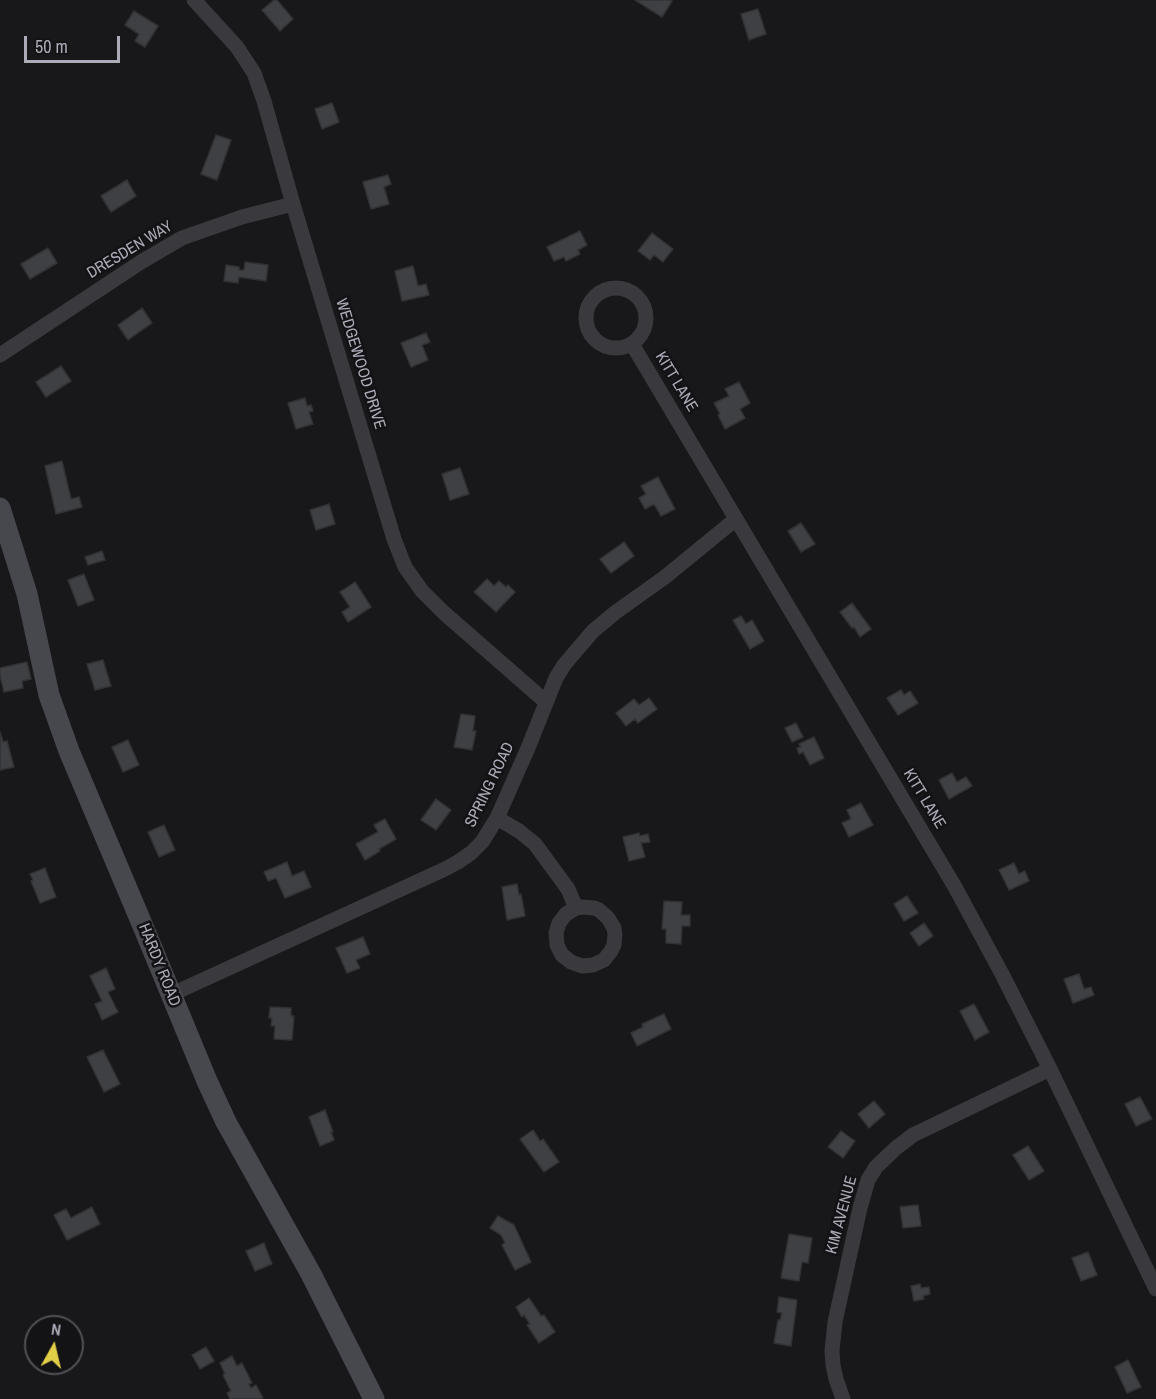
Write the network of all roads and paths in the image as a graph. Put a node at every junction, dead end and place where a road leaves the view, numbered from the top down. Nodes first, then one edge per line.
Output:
1 (194, 0) edge
2 (293, 204) junction
3 (632, 344) dead end
4 (0, 355) edge
5 (0, 508) edge
6 (736, 519) junction
7 (546, 702) junction
8 (497, 818) junction
9 (576, 908) dead end
10 (170, 994) junction
11 (1050, 1069) junction
12 (1156, 1289) edge
13 (374, 1399) edge
14 (843, 1399) edge

1 - 2 street, WEDGEWOOD DRIVE
2 - 4 street, DRESDEN WAY
2 - 7 street, WEDGEWOOD DRIVE
3 - 6 street, KITT LANE
5 - 10 street, HARDY ROAD
6 - 7 street, SPRING ROAD
6 - 11 street, KITT LANE
7 - 8 street, SPRING ROAD
8 - 9 street
8 - 10 street, SPRING ROAD
10 - 13 street, HARDY ROAD
11 - 12 street, KITT LANE
11 - 14 street, KIM AVENUE

